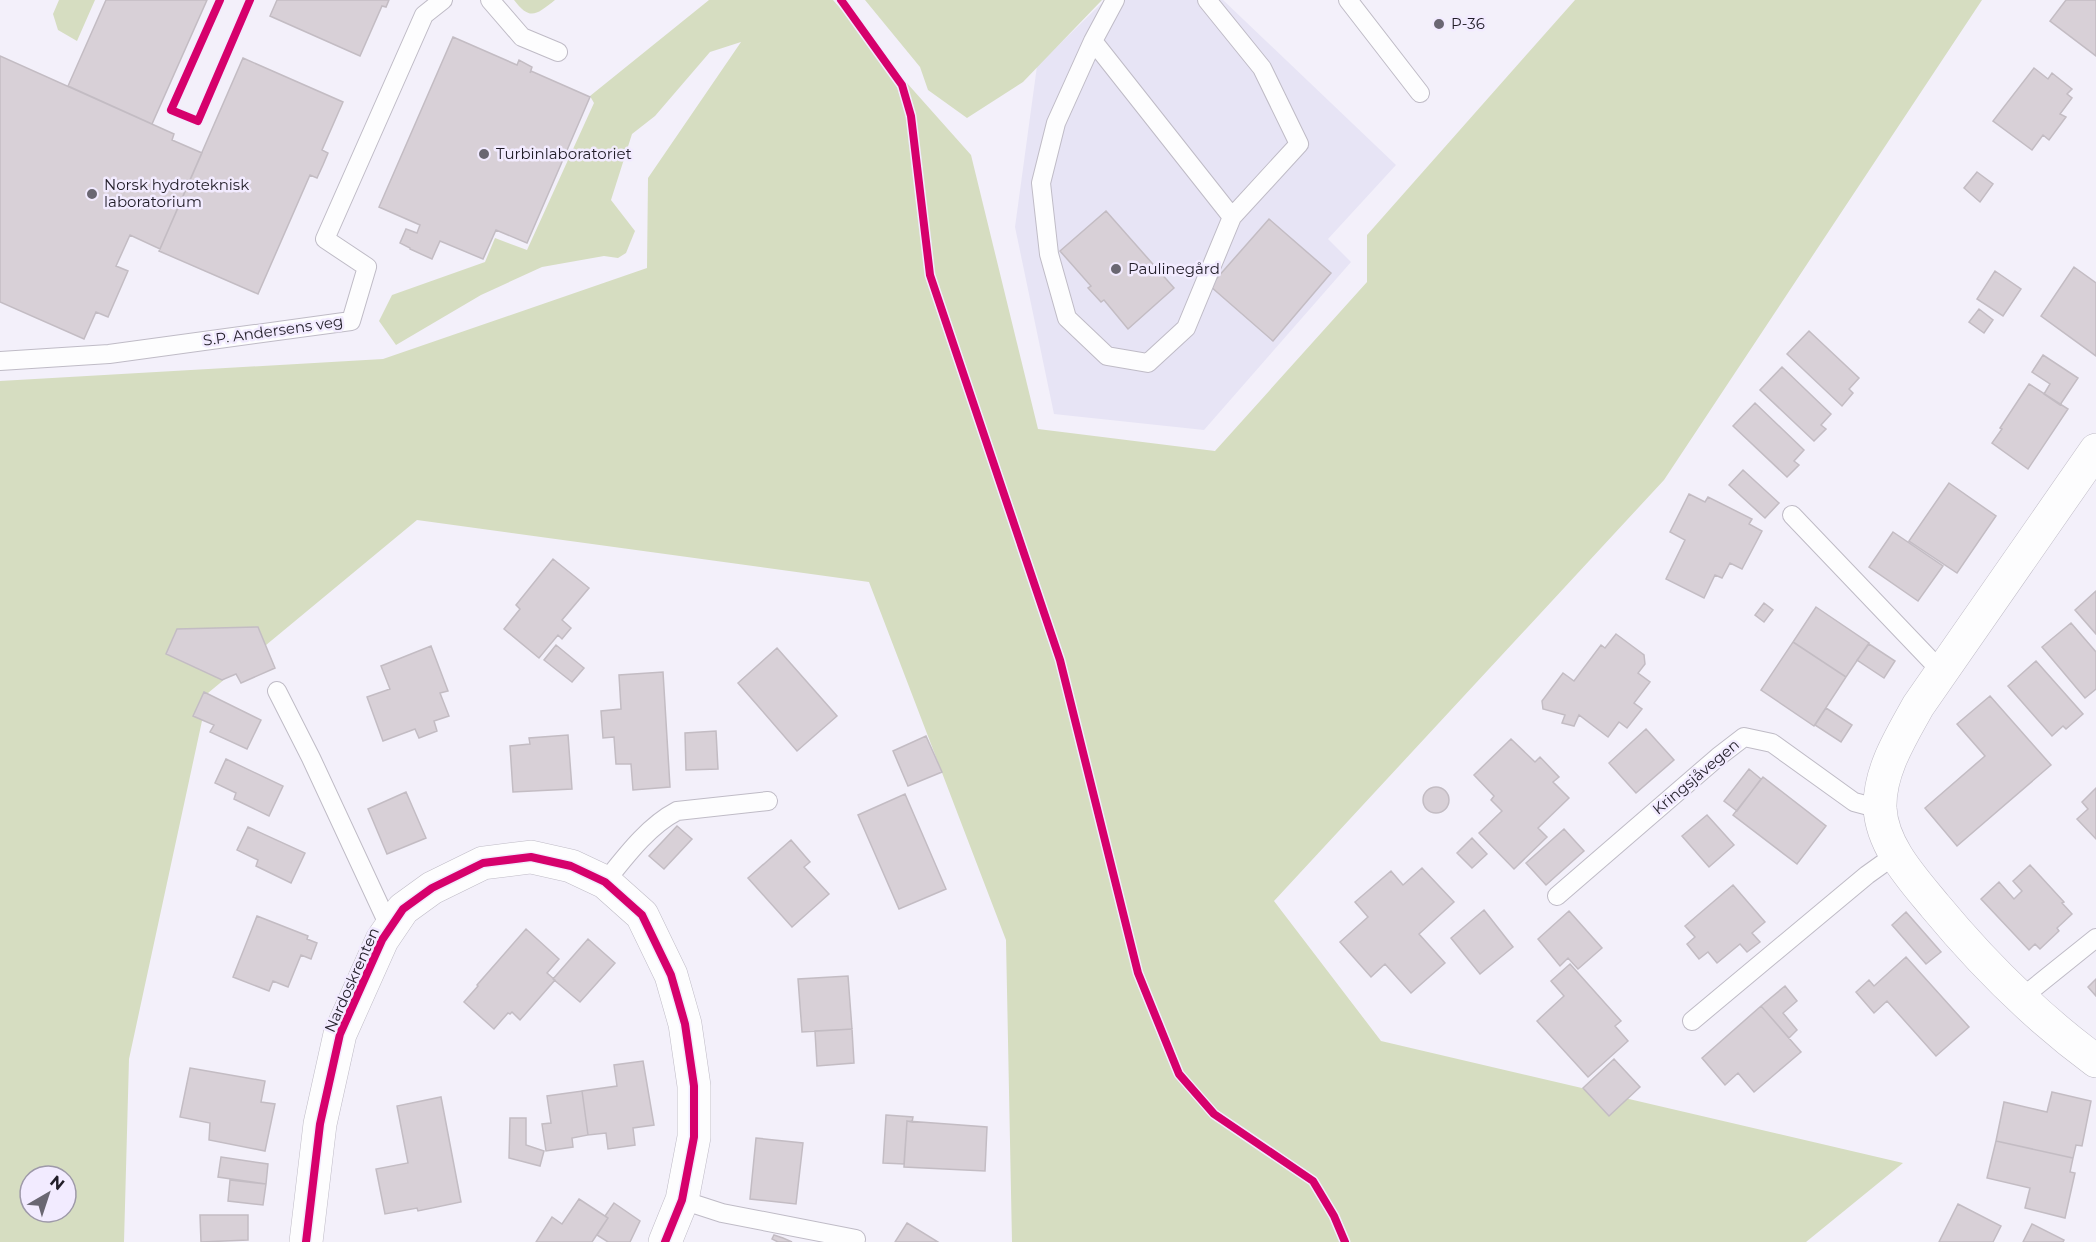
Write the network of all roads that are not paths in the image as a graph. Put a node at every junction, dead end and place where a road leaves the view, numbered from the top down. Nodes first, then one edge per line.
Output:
1 (443, 0) edge
2 (489, 0) edge
3 (1115, 0) edge
4 (1207, 0) edge
5 (1348, 0) edge
6 (1093, 41) junction
7 (558, 52) dead end
8 (1420, 93) dead end
9 (1232, 217) junction
10 (0, 361) edge
11 (2096, 450) edge
12 (1792, 515) dead end
13 (1941, 671) junction
14 (277, 691) dead end
15 (768, 801) dead end
16 (1880, 809) junction
17 (1895, 855) junction
18 (605, 882) junction
19 (1557, 896) dead end
20 (390, 928) junction
21 (2096, 938) edge
22 (2020, 999) junction
23 (1692, 1021) dead end
24 (2096, 1061) edge
25 (682, 1200) junction
26 (856, 1239) dead end
27 (306, 1242) edge
28 (665, 1242) edge

1 - 10 lane, S.P. Andersens veg
2 - 7 lane
3 - 6 lane
4 - 9 lane
5 - 8 lane
6 - 9 lane
6 - 9 lane
11 - 13 street
12 - 13 lane
13 - 16 street
14 - 20 lane
15 - 18 lane
16 - 17 street
16 - 19 lane, Kringsjåvegen
17 - 22 street
17 - 23 lane
18 - 20 street, Nardoskrenten
18 - 25 street, Nardoskrenten
20 - 27 street, Nardoskrenten
21 - 22 lane
22 - 24 street
25 - 26 lane
25 - 28 street, Nardoskrenten

